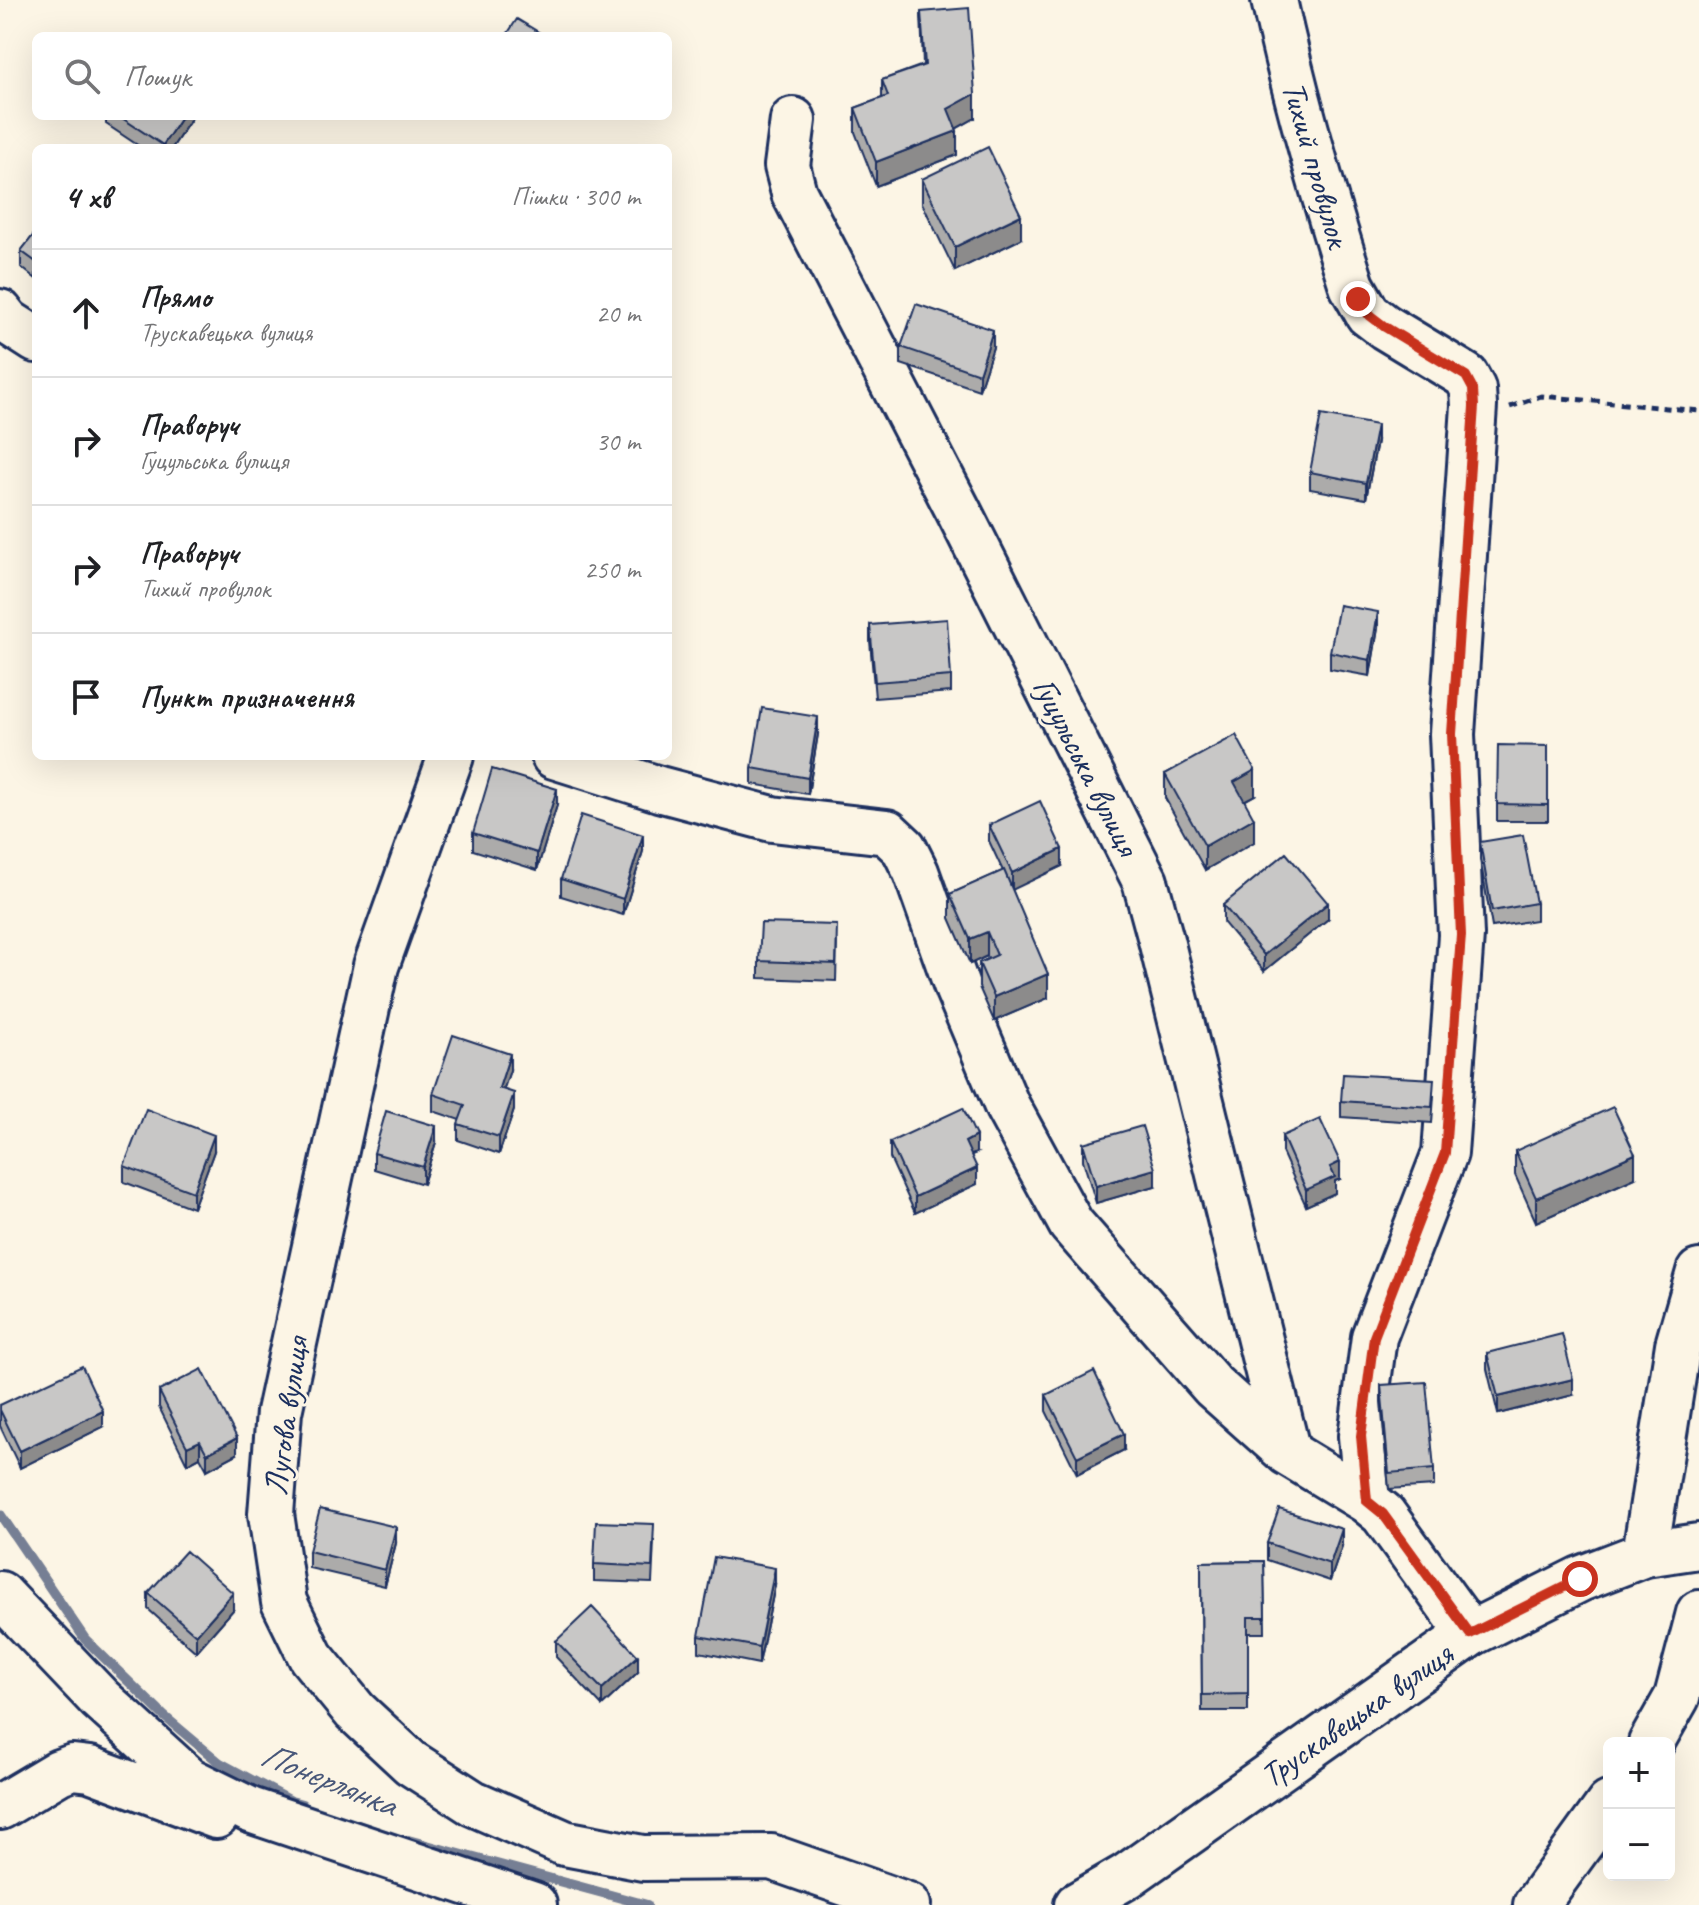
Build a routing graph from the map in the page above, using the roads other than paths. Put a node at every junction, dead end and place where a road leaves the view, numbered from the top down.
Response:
1 (1274, 0) edge
2 (793, 120) dead end
3 (0, 312) edge
4 (32, 337) edge
5 (450, 760) edge
6 (567, 760) edge
7 (1699, 1272) edge
8 (1288, 1453) junction
9 (1367, 1501) junction
10 (1699, 1546) edge
11 (1645, 1554) junction
12 (0, 1594) edge
13 (1699, 1613) edge
14 (1470, 1634) junction
15 (1654, 1737) edge
16 (0, 1807) edge
17 (1605, 1809) edge
18 (250, 1810) junction
19 (534, 1905) edge
20 (908, 1905) edge
21 (1077, 1905) edge
22 (1536, 1905) edge

1 - 9 street, Тихий провулок
2 - 8 street, Гуцульська вулиця
3 - 4 street
5 - 20 street, Лугова вулиця
6 - 8 street
7 - 11 street
8 - 9 street
9 - 14 street
10 - 11 street, Трускавецька вулиця
11 - 14 street, Трускавецька вулиця
12 - 18 street
13 - 15 street
14 - 21 street, Трускавецька вулиця
16 - 18 street
17 - 22 street
18 - 19 street

